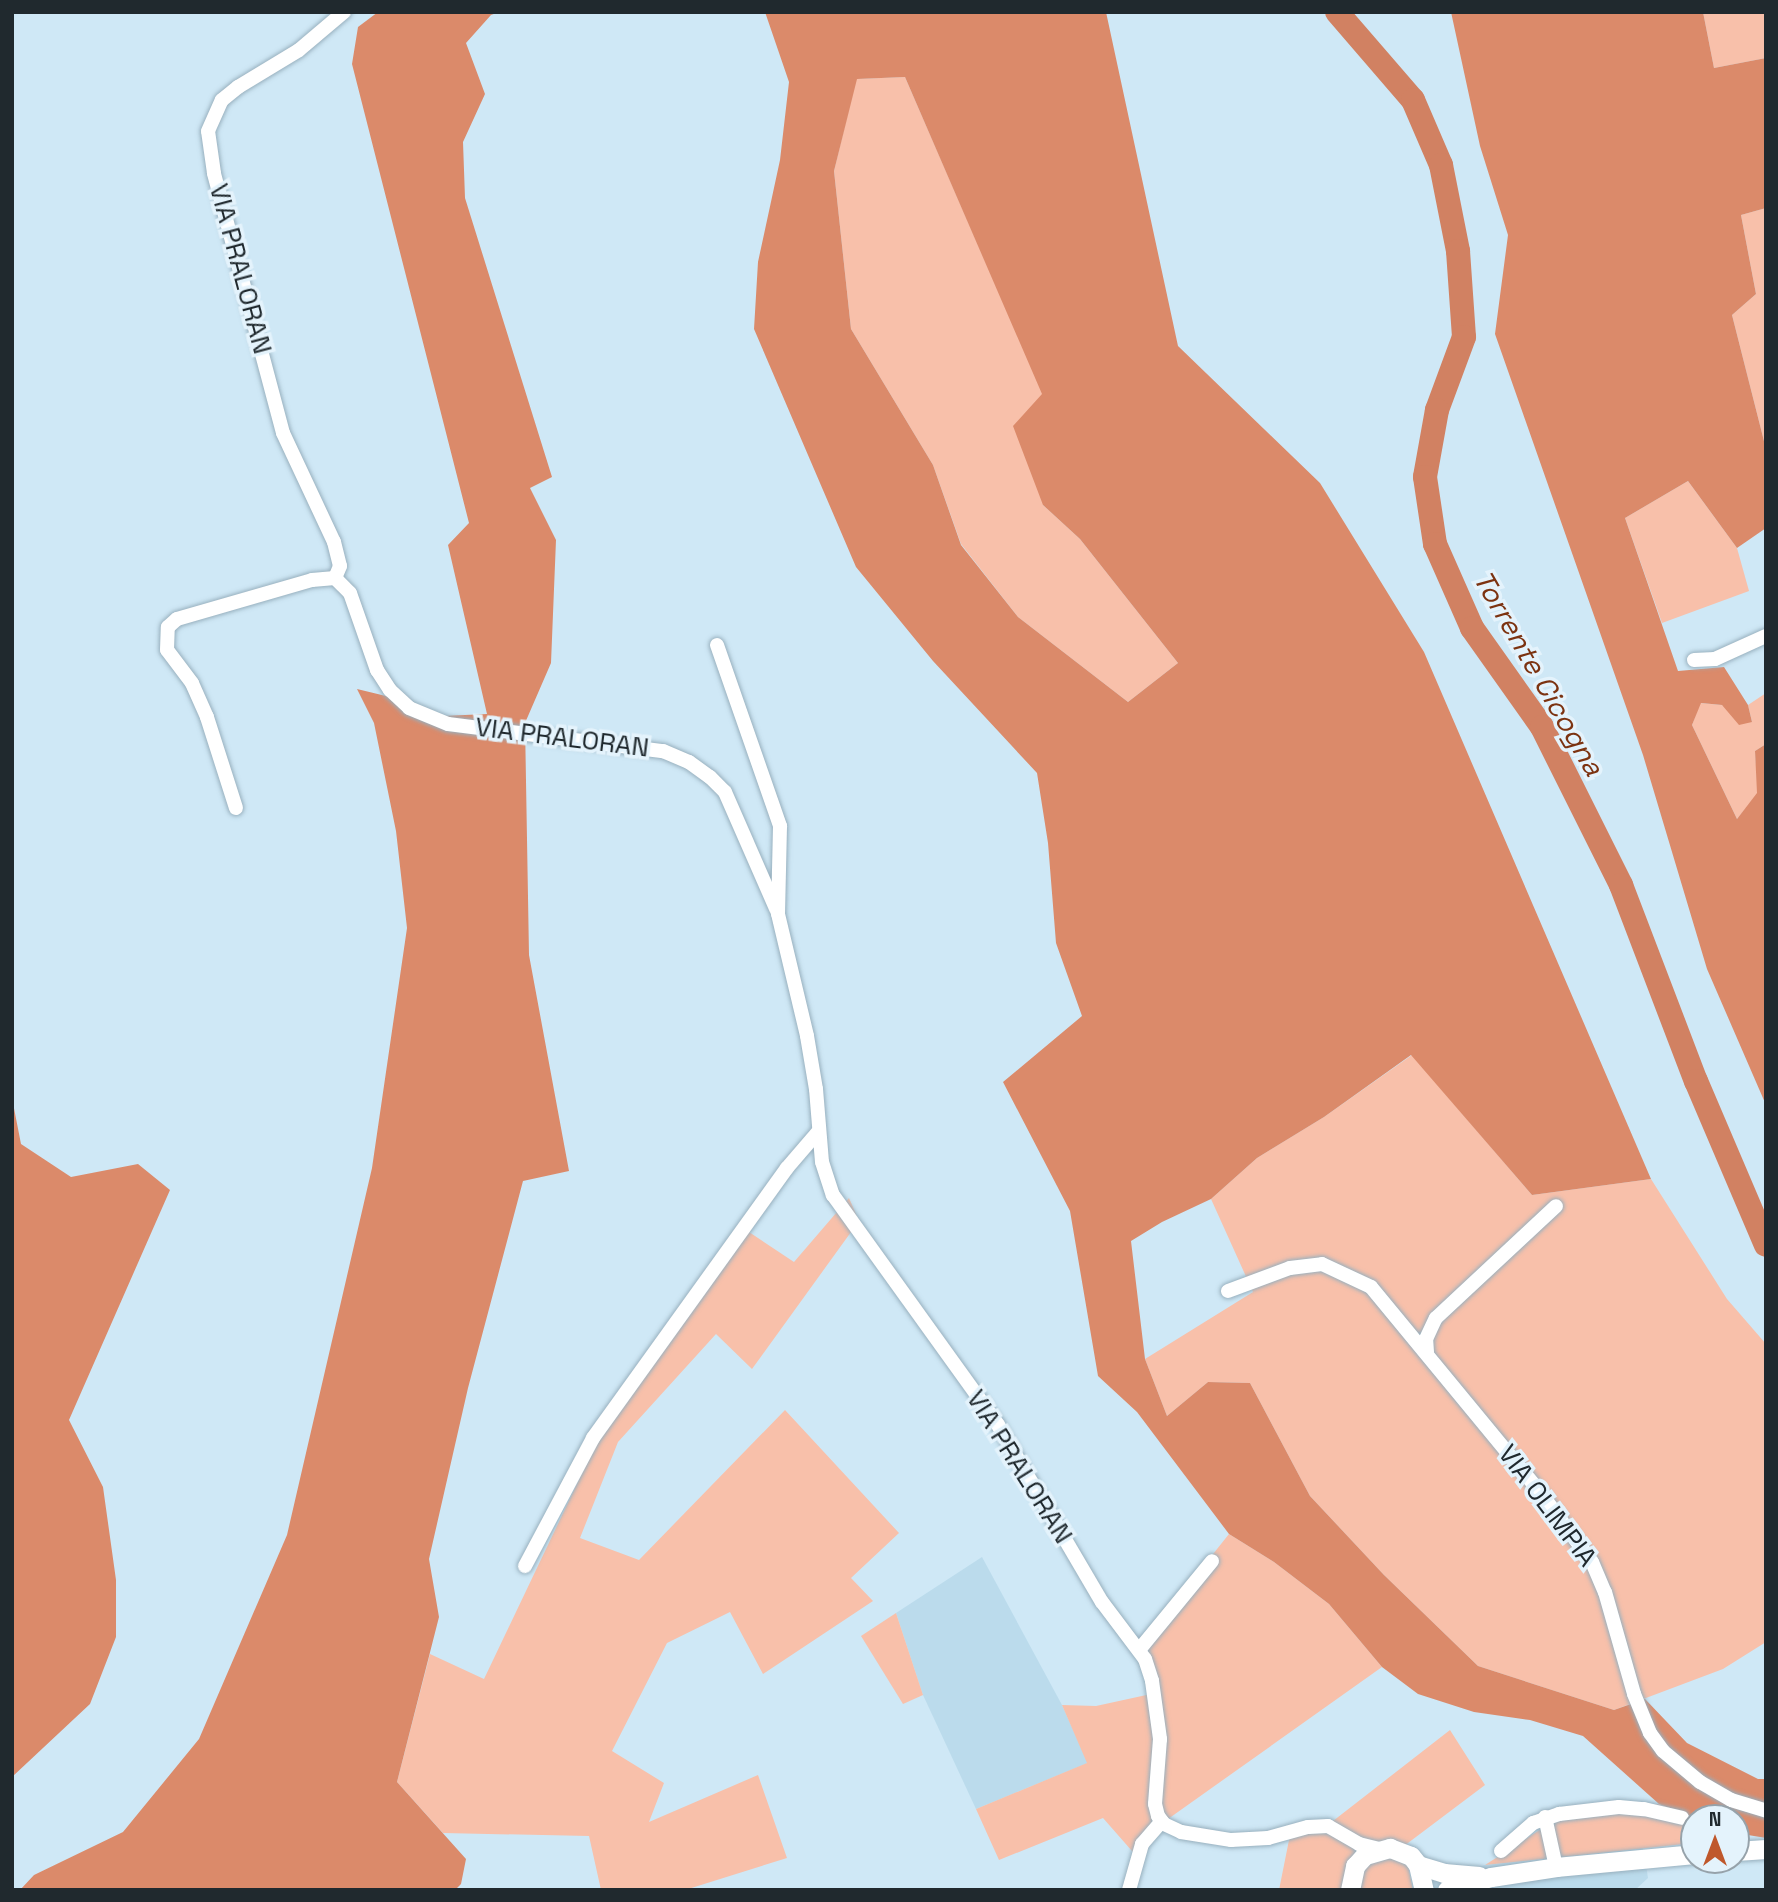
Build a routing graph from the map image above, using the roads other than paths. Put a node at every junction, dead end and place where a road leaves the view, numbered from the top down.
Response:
1 (344, 12) edge
2 (335, 578) junction
3 (1766, 636) edge
4 (717, 645) dead end
5 (1694, 660) dead end
6 (236, 808) dead end
7 (778, 914) junction
8 (818, 1132) junction
9 (1556, 1206) dead end
10 (1228, 1291) dead end
11 (1427, 1353) junction
12 (1212, 1561) dead end
13 (525, 1566) dead end
14 (1139, 1650) junction
15 (1766, 1811) edge
16 (1545, 1817) junction
17 (1680, 1818) edge
18 (1161, 1821) junction
19 (1341, 1831) junction
20 (1379, 1849) junction
21 (1502, 1851) dead end
22 (1680, 1855) edge
23 (1418, 1865) junction
24 (1355, 1866) junction
25 (1556, 1867) junction
26 (1491, 1877) junction
27 (1348, 1889) edge
28 (1129, 1890) edge
29 (1424, 1890) edge
30 (1447, 1890) edge

1 - 2 street, VIA PRALORAN
2 - 6 street
2 - 7 street, VIA PRALORAN
3 - 5 street
4 - 7 street, VIA PRALORAN
7 - 8 street, VIA PRALORAN
8 - 13 street
8 - 14 street, VIA PRALORAN
9 - 11 street
10 - 11 street, VIA OLIMPIA
11 - 15 street, VIA OLIMPIA
12 - 14 street
14 - 18 street, VIA PRALORAN
16 - 17 street
16 - 21 street
16 - 25 street
18 - 19 street
18 - 28 street
19 - 20 street
19 - 24 street
20 - 23 main road
20 - 24 main road
22 - 25 main road
23 - 26 main road
23 - 29 main road
24 - 27 main road
25 - 26 main road
26 - 30 main road

